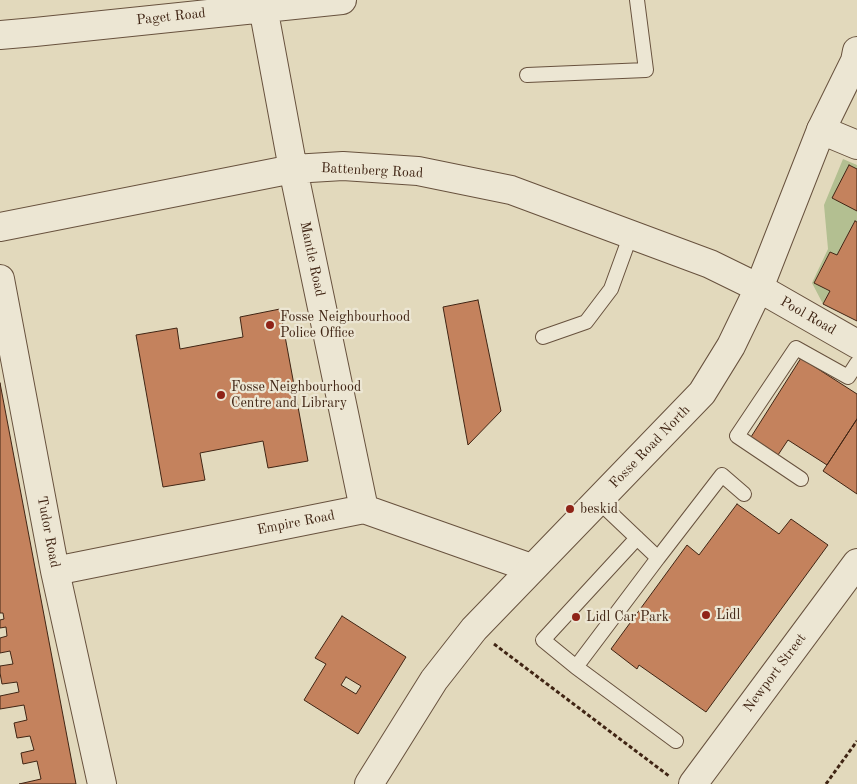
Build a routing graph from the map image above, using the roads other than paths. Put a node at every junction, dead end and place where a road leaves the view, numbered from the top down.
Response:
1 (342, 0) edge
2 (638, 0) edge
3 (262, 7) junction
4 (0, 34) edge
5 (856, 58) edge
6 (527, 75) dead end
7 (822, 130) junction
8 (857, 146) edge
9 (293, 169) junction
10 (0, 227) edge
11 (631, 234) junction
12 (0, 279) edge
13 (759, 288) junction
14 (543, 337) dead end
15 (857, 344) edge
16 (857, 363) edge
17 (801, 479) dead end
18 (744, 494) dead end
19 (598, 501) junction
20 (364, 509) junction
21 (637, 538) junction
22 (658, 558) junction
23 (857, 563) edge
24 (531, 568) junction
25 (55, 571) junction
26 (576, 667) junction
27 (676, 741) dead end
28 (683, 781) edge
29 (102, 784) edge
30 (369, 784) edge

1 - 3 street, Paget Road
2 - 6 lane
3 - 4 street, Paget Road
3 - 9 street, Mantle Road
5 - 7 street, Fosse Road North
7 - 8 street
7 - 13 street, Fosse Road North
9 - 10 street, Battenberg Road
9 - 11 street, Battenberg Road
9 - 20 street, Mantle Road
11 - 13 street, Battenberg Road
11 - 14 lane
12 - 25 street, Tudor Road
13 - 15 street, Pool Road
13 - 19 street, Fosse Road North
16 - 17 lane
18 - 22 lane
19 - 21 lane
19 - 24 street, Fosse Road North
20 - 24 street
20 - 25 street, Empire Road
21 - 22 lane
21 - 26 lane
22 - 26 lane
23 - 28 street, Newport Street
24 - 30 street, Fosse Road North
25 - 29 street, Tudor Road
26 - 27 lane

